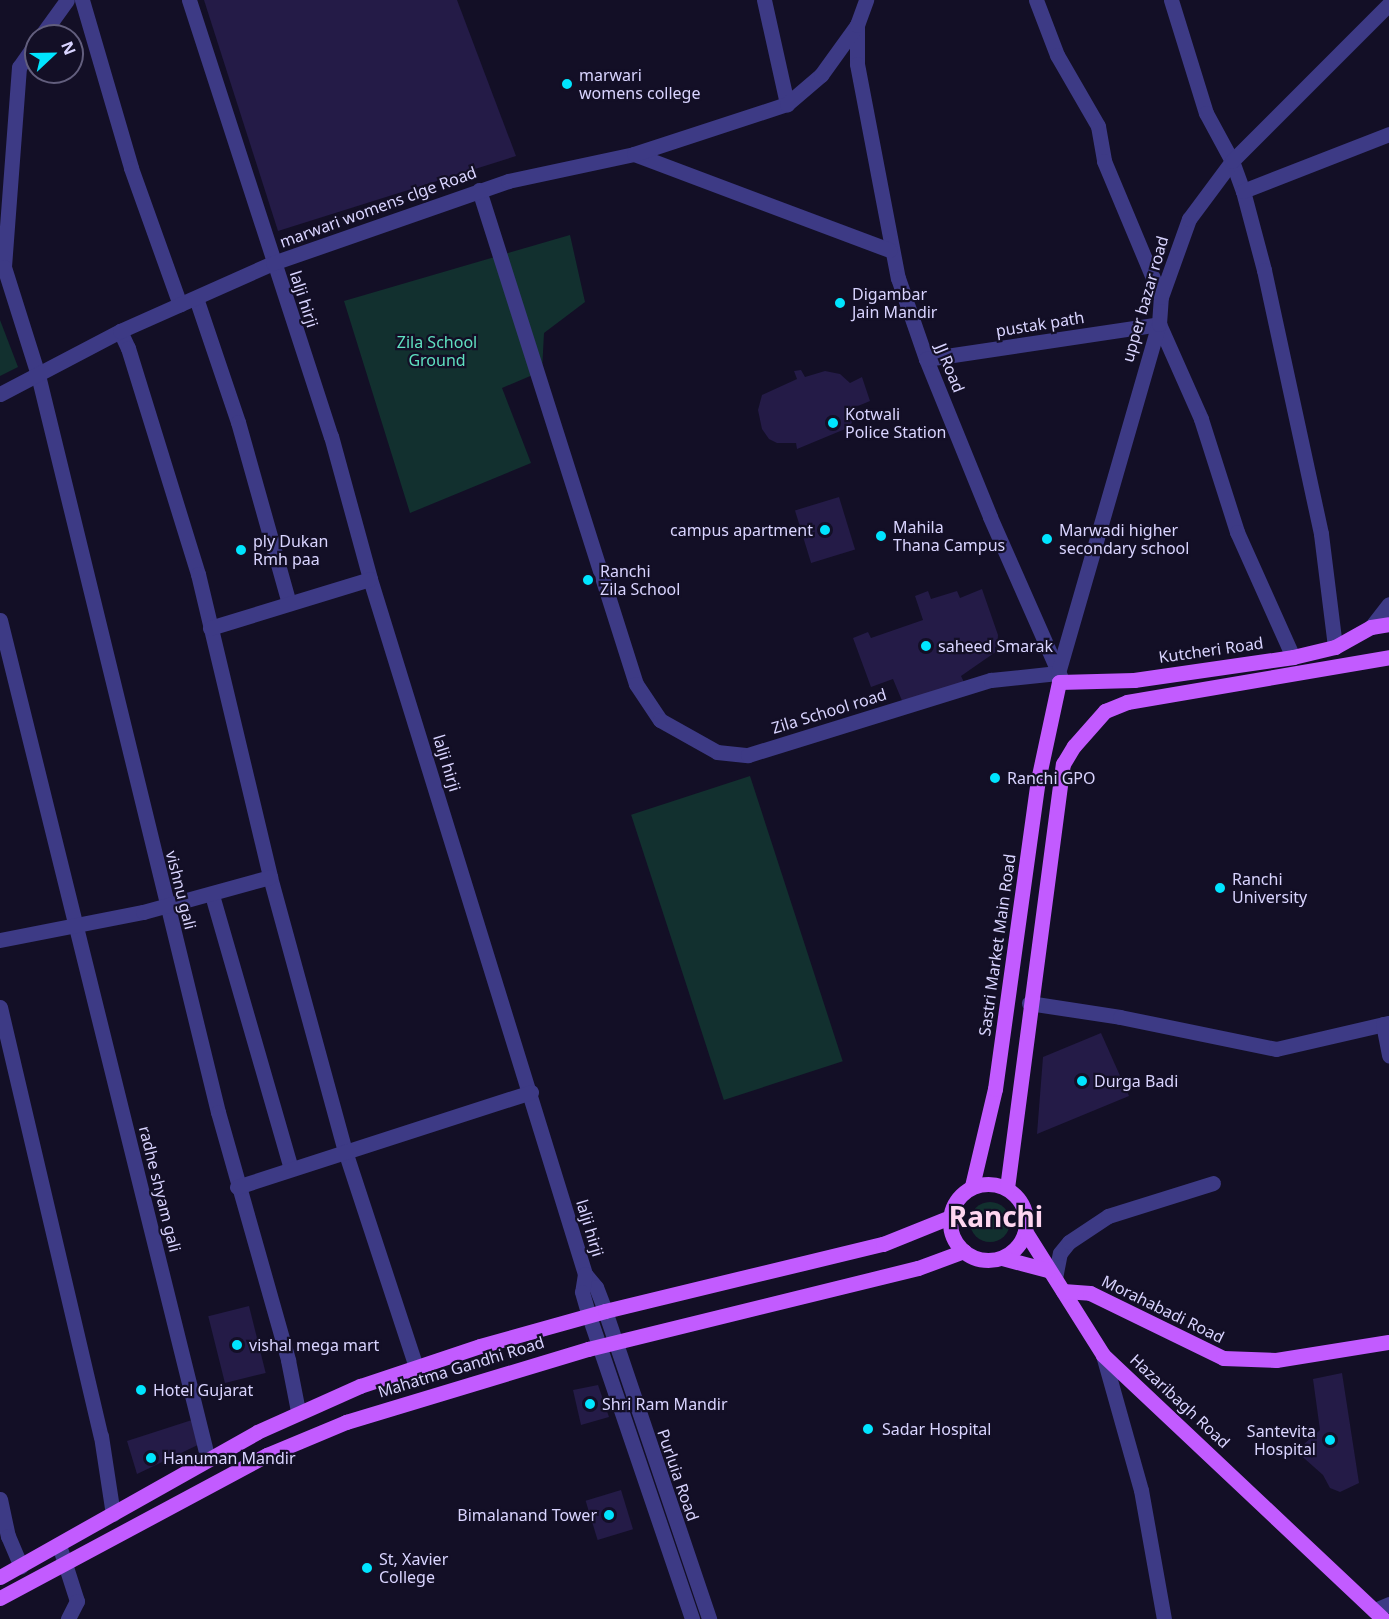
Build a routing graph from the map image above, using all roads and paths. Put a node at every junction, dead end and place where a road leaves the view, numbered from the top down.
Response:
1 (67, 0) edge
2 (82, 0) edge
3 (189, 0) edge
4 (764, 0) edge
5 (866, 0) edge
6 (1036, 0) edge
7 (1171, 0) edge
8 (1389, 4) edge
9 (50, 24) edge
10 (857, 25) junction
11 (24, 60) edge
12 (787, 104) junction
13 (1389, 134) edge
14 (634, 154) junction
15 (1232, 161) junction
16 (479, 190) junction
17 (1243, 191) junction
18 (890, 250) junction
19 (273, 263) junction
20 (1161, 297) junction
21 (196, 298) junction
22 (180, 305) junction
23 (1159, 324) junction
24 (120, 331) junction
25 (926, 359) junction
26 (38, 375) junction
27 (0, 394) edge
28 (370, 579) junction
29 (289, 603) junction
30 (1389, 604) edge
31 (0, 620) edge
32 (1389, 624) edge
33 (1371, 627) junction
34 (210, 628) junction
35 (1335, 647) junction
36 (1293, 657) junction
37 (1389, 657) edge
38 (1060, 677) junction
39 (270, 877) junction
40 (212, 895) junction
41 (166, 906) junction
42 (76, 927) junction
43 (0, 940) edge
44 (1029, 1003) junction
45 (0, 1007) edge
46 (1386, 1023) edge
47 (1389, 1055) edge
48 (531, 1092) junction
49 (345, 1151) junction
50 (291, 1169) junction
51 (1213, 1183) dead end
52 (972, 1186) junction
53 (237, 1188) junction
54 (1007, 1188) junction
55 (950, 1217) junction
56 (1025, 1231) junction
57 (964, 1251) junction
58 (1002, 1258) junction
59 (585, 1274) junction
60 (1051, 1274) junction
61 (1063, 1291) junction
62 (605, 1311) junction
63 (589, 1316) junction
64 (614, 1342) junction
65 (1389, 1342) edge
66 (598, 1346) junction
67 (1103, 1355) junction
68 (416, 1367) junction
69 (298, 1411) junction
70 (208, 1460) junction
71 (0, 1499) edge
72 (113, 1514) junction
73 (59, 1545) junction
74 (67, 1564) junction
75 (21, 1566) junction
76 (0, 1577) edge
77 (0, 1598) edge
78 (77, 1601) junction
79 (1382, 1611) edge
80 (68, 1619) edge
81 (81, 1619) edge
82 (692, 1619) edge
83 (709, 1619) edge
84 (1164, 1619) edge

1 - 9 street
2 - 22 street
3 - 19 street, lalji hirji
4 - 12 street
5 - 10 street
6 - 20 street
7 - 15 street
8 - 15 street, upper bazar road
10 - 12 street
10 - 18 street, JJ Road
11 - 26 street, vishnu gali
12 - 14 street, marwari womens clge Road
13 - 17 street
14 - 16 street, marwari womens clge Road
14 - 18 street
15 - 17 street
15 - 20 street, upper bazar road
16 - 19 street, marwari womens clge Road
16 - 38 street, Zila School road
17 - 35 street
18 - 25 street, JJ Road
19 - 21 street, marwari womens clge Road
19 - 28 street, lalji hirji
20 - 23 street, upper bazar road
21 - 22 street, marwari womens clge Road
21 - 29 street
22 - 24 street, marwari womens clge Road
23 - 25 street, pustak path
23 - 36 street
23 - 38 street, upper bazar road
24 - 26 street, marwari womens clge Road
24 - 34 street
25 - 38 street, JJ Road
26 - 27 street, marwari womens clge Road
26 - 41 street, vishnu gali
28 - 29 street
28 - 48 street, lalji hirji
29 - 34 street
30 - 33 street
31 - 42 street, radhe shyam gali
32 - 33 main road, Kutcheri Road
33 - 35 main road, Kutcheri Road
34 - 39 street
35 - 36 main road, Kutcheri Road
36 - 38 main road, Kutcheri Road
37 - 44 main road
38 - 52 main road, Sastri Market Main Road
39 - 40 street
39 - 49 street
40 - 41 street
40 - 50 street
41 - 42 street
41 - 53 street, vishnu gali
42 - 43 street
42 - 70 street, radhe shyam gali
44 - 46 street
44 - 54 main road
45 - 72 street
46 - 47 street
48 - 49 street
48 - 59 street, lalji hirji
49 - 50 street
49 - 68 street
50 - 53 street
51 - 60 street
52 - 54 main road
52 - 55 main road
53 - 69 street, vishnu gali
54 - 56 main road
55 - 57 main road
55 - 62 main road, Mahatma Gandhi Road
56 - 58 main road
56 - 60 main road, Hazaribagh Road
57 - 58 main road
57 - 64 main road, Mahatma Gandhi Road
58 - 60 main road
59 - 62 street, lalji hirji
59 - 63 street, lalji hirji
60 - 61 main road, Hazaribagh Road
61 - 65 main road, Morahabadi Road
61 - 67 main road, Hazaribagh Road
62 - 63 main road, Mahatma Gandhi Road
62 - 64 street, lalji hirji
63 - 66 street, lalji hirji
63 - 68 main road, Mahatma Gandhi Road
64 - 66 main road, Mahatma Gandhi Road
64 - 83 street, Purluia Road
66 - 74 main road, Mahatma Gandhi Road
66 - 82 street, Purluia Road
67 - 79 main road, Hazaribagh Road
67 - 84 street
68 - 69 main road, Mahatma Gandhi Road
69 - 70 main road, Mahatma Gandhi Road
70 - 72 main road, Mahatma Gandhi Road
71 - 75 street
72 - 73 main road, Mahatma Gandhi Road
73 - 74 street
73 - 75 main road, Mahatma Gandhi Road
74 - 77 main road, Mahatma Gandhi Road
74 - 78 street
75 - 76 main road, Mahatma Gandhi Road
78 - 80 street
78 - 81 street

